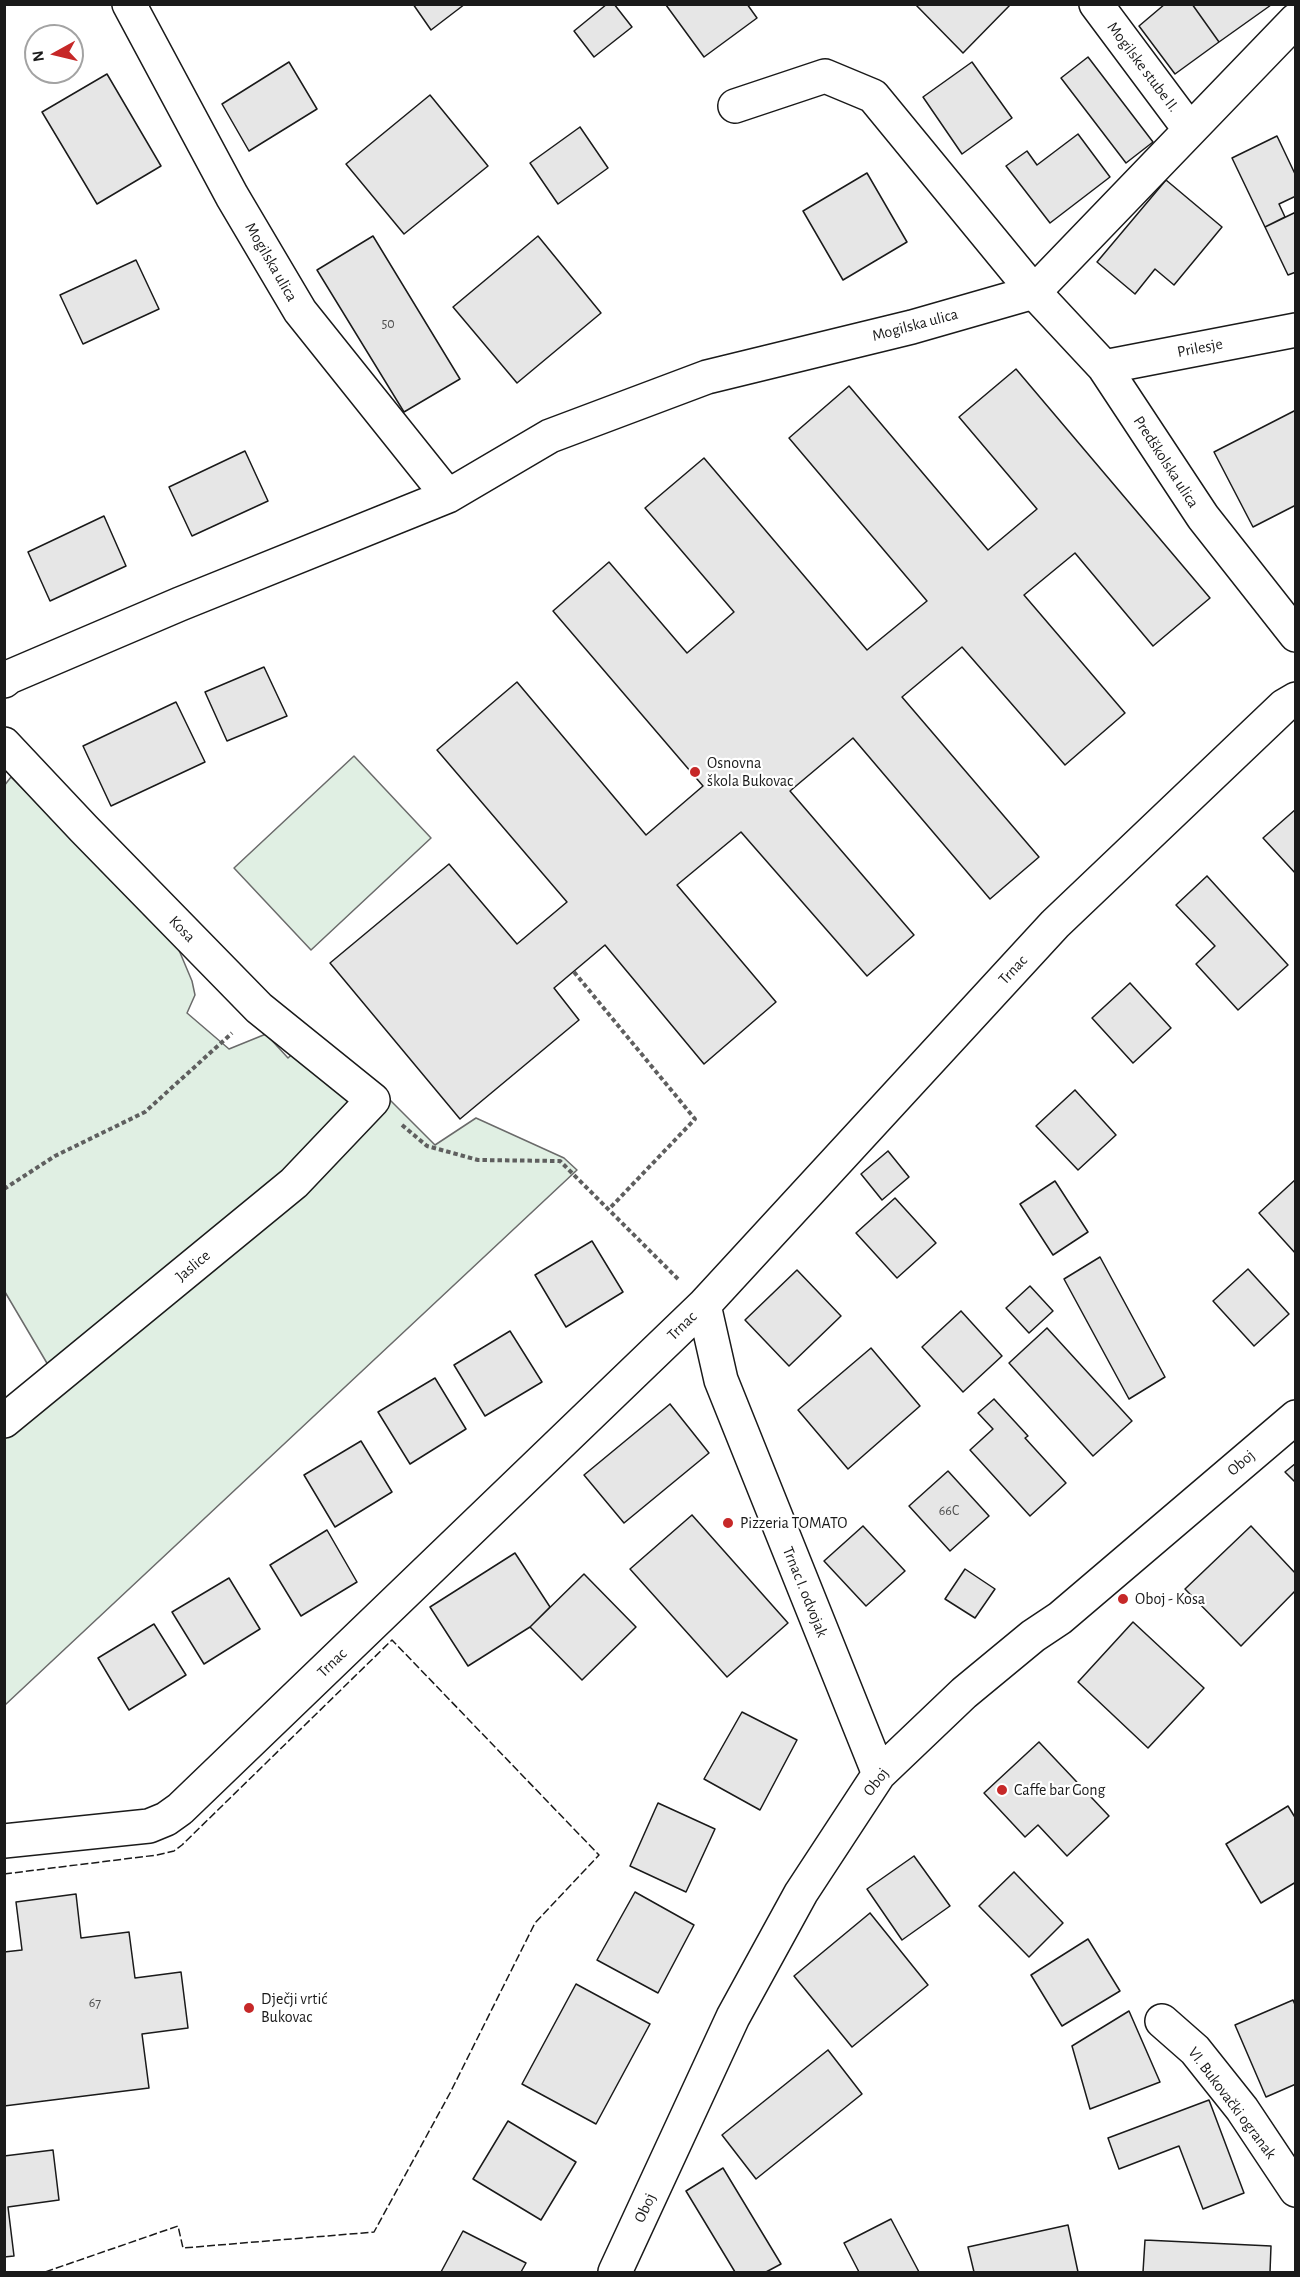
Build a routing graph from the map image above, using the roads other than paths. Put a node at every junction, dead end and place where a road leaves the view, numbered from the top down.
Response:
1 (129, 4) edge
2 (1096, 4) edge
3 (1296, 20) edge
4 (735, 106) dead end
5 (1190, 130) junction
6 (1034, 292) junction
7 (1296, 330) edge
8 (1104, 367) junction
9 (447, 496) junction
10 (1296, 635) edge
11 (4, 681) edge
12 (1296, 699) edge
13 (4, 744) edge
14 (373, 1100) joint
15 (704, 1305) junction
16 (1296, 1417) edge
17 (4, 1421) edge
18 (879, 1774) junction
19 (4, 1841) edge
20 (1162, 2021) dead end
21 (1296, 2190) edge
22 (615, 2272) edge

1 - 9 street, Mogilska ulica
2 - 5 street, Mogilske stube II.
3 - 5 street
4 - 6 street, Predškolska ulica
5 - 6 street
6 - 8 street, Predškolska ulica
6 - 9 street, Mogilska ulica
7 - 8 street, Prilesje
8 - 10 street, Predškolska ulica
9 - 11 street, Mogilska ulica
12 - 15 street, Trnac
13 - 14 street, Kosa
14 - 17 street, Jaslice
15 - 18 street, Trnac I. odvojak
15 - 19 street, Trnac
16 - 18 street, Oboj
18 - 22 street, Oboj
20 - 21 street, VI. Bukovački ogranak

